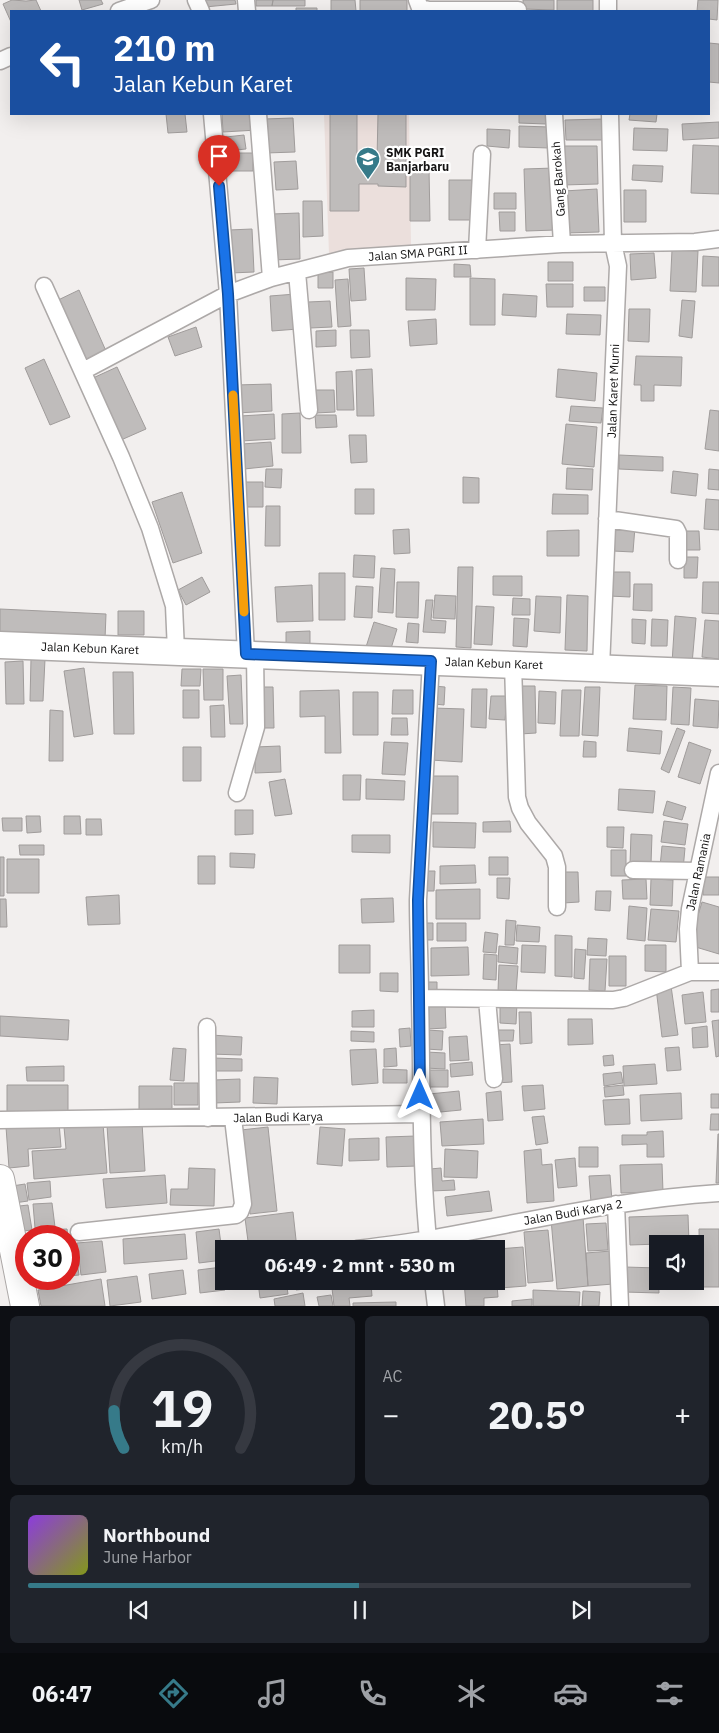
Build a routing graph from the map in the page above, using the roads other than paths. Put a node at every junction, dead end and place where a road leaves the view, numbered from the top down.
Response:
1 (151, 0) edge
2 (417, 0) edge
3 (518, 7) edge
4 (122, 10) edge
5 (212, 115) edge
6 (258, 115) edge
7 (554, 115) edge
8 (610, 115) edge
9 (482, 154) dead end
10 (719, 239) edge
11 (612, 243) junction
12 (562, 244) junction
13 (478, 250) junction
14 (297, 272) junction
15 (271, 278) junction
16 (44, 286) dead end
17 (228, 294) junction
18 (83, 371) junction
19 (309, 410) dead end
20 (607, 519) junction
21 (678, 560) dead end
22 (0, 645) edge
23 (176, 651) junction
24 (250, 654) junction
25 (431, 661) junction
26 (513, 664) junction
27 (601, 668) junction
28 (719, 673) edge
29 (719, 773) edge
30 (237, 793) dead end
31 (717, 796) edge
32 (633, 870) dead end
33 (698, 871) junction
34 (557, 908) dead end
35 (690, 972) junction
36 (719, 972) edge
37 (420, 998) junction
38 (487, 999) junction
39 (207, 1027) dead end
40 (494, 1079) dead end
41 (421, 1114) junction
42 (208, 1118) junction
43 (234, 1118) junction
44 (0, 1120) edge
45 (0, 1179) edge
46 (719, 1193) edge
47 (616, 1204) junction
48 (80, 1232) dead end
49 (429, 1240) edge
50 (448, 1240) edge
51 (0, 1246) edge
52 (434, 1290) edge
53 (12, 1306) edge
54 (25, 1306) edge
55 (436, 1306) edge
56 (620, 1306) edge

1 - 4 street
2 - 3 street
5 - 17 street
6 - 15 street
7 - 12 street, Gang Barokah
8 - 11 street, Jalan Karet Murni
9 - 13 street
10 - 11 street, Jalan SMA PGRI II
11 - 12 street, Jalan SMA PGRI II
11 - 20 street, Jalan Karet Murni
12 - 13 street, Jalan SMA PGRI II
13 - 14 street, Jalan SMA PGRI II
14 - 15 street, Jalan SMA PGRI II
14 - 19 street
15 - 17 street, Jalan SMA PGRI II
16 - 18 street
17 - 18 street, Jalan SMA PGRI II
17 - 24 street
18 - 23 street
20 - 21 street
20 - 27 street, Jalan Karet Murni
22 - 23 main road, Jalan Kebun Karet
23 - 24 main road, Jalan Kebun Karet
24 - 25 main road, Jalan Kebun Karet
24 - 30 street
25 - 26 main road, Jalan Kebun Karet
25 - 37 street
26 - 27 main road, Jalan Kebun Karet
26 - 34 street
27 - 28 main road, Jalan Kebun Karet
29 - 31 street, Jalan Ramania
31 - 33 street, Jalan Ramania
32 - 33 street
33 - 35 street, Jalan Ramania
35 - 36 street
35 - 38 street
37 - 38 street
37 - 41 street
38 - 40 street
39 - 42 street
41 - 43 street, Jalan Budi Karya
41 - 49 street
42 - 43 street, Jalan Budi Karya
42 - 44 street, Jalan Budi Karya
43 - 48 street
45 - 54 highway
46 - 47 street, Jalan Budi Karya 2
47 - 50 street, Jalan Budi Karya 2
47 - 56 street
51 - 53 highway
52 - 55 street

